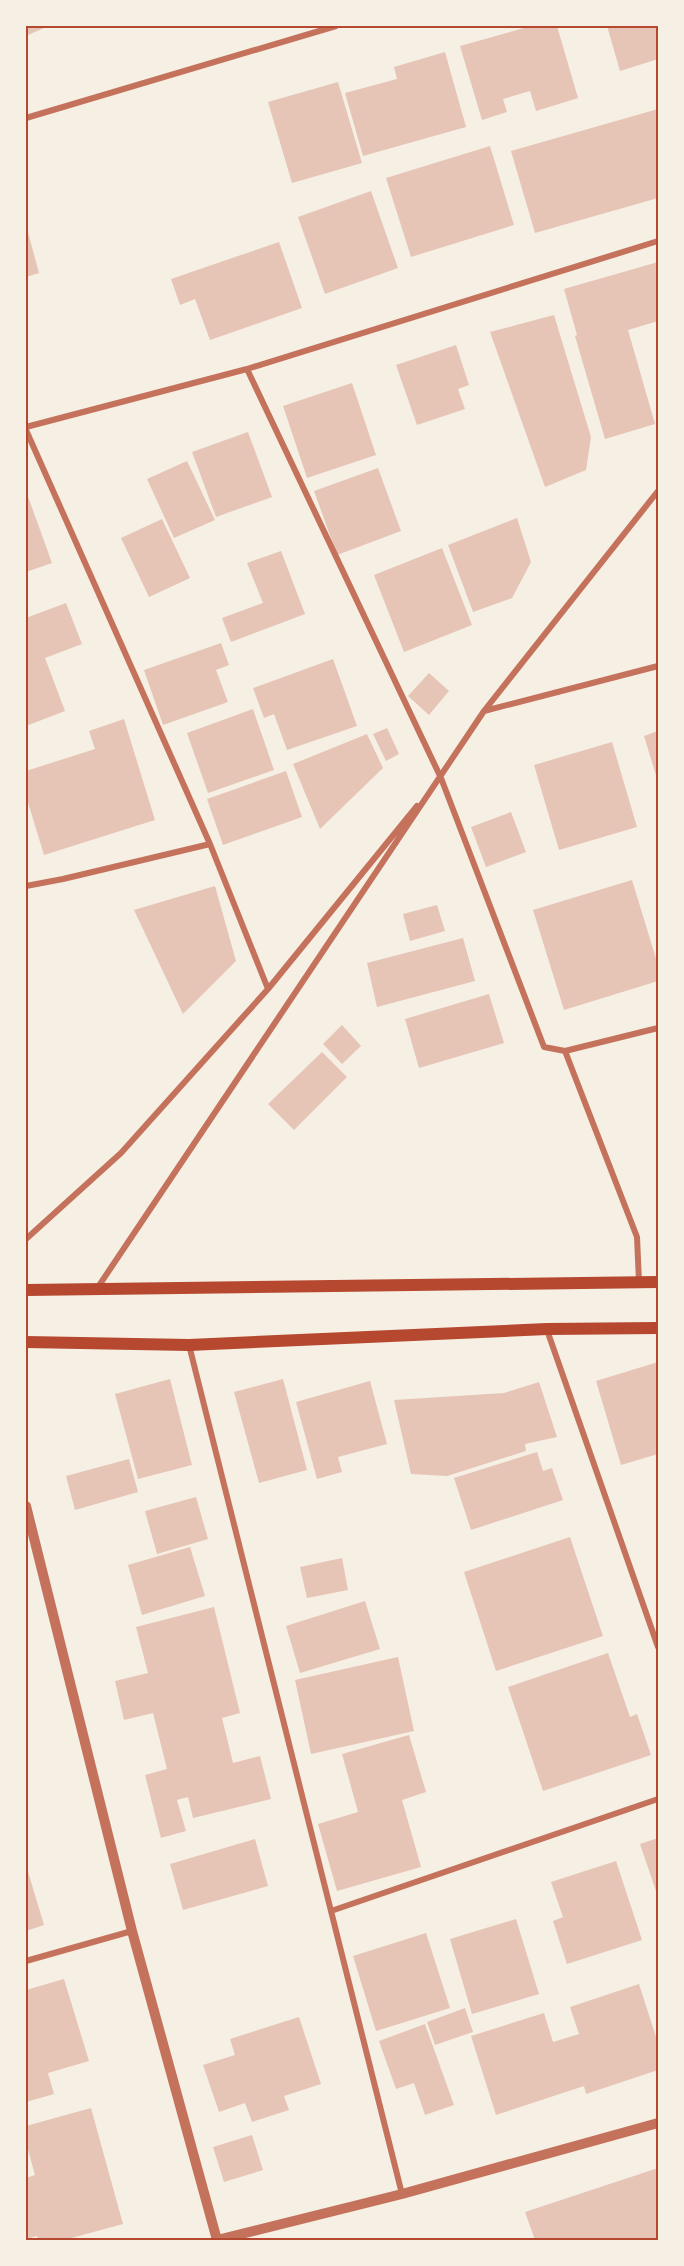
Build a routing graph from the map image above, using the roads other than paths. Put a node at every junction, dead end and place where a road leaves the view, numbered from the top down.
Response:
1 (336, 26) edge
2 (26, 118) edge
3 (658, 241) edge
4 (247, 369) junction
5 (26, 428) edge
6 (658, 491) edge
7 (658, 666) edge
8 (483, 711) junction
9 (441, 778) junction
10 (210, 844) junction
11 (26, 886) edge
12 (268, 989) junction
13 (658, 1028) edge
14 (565, 1051) junction
15 (26, 1235) edge
16 (639, 1282) junction
17 (658, 1282) edge
18 (26, 1290) edge
19 (96, 1290) junction
20 (658, 1328) edge
21 (547, 1329) junction
22 (26, 1342) edge
23 (189, 1345) junction
24 (26, 1506) edge
25 (658, 1647) edge
26 (658, 1799) edge
27 (331, 1911) junction
28 (132, 1931) junction
29 (26, 1961) edge
30 (658, 2123) edge
31 (402, 2194) junction
32 (217, 2241) edge

1 - 2 street
3 - 4 street
4 - 5 street
4 - 9 street
5 - 10 street
6 - 8 street
7 - 8 street
8 - 9 street
9 - 12 street
9 - 14 street
9 - 19 street
10 - 11 street
10 - 12 street
12 - 15 street
13 - 14 street
14 - 16 street
16 - 17 main road
16 - 19 main road
18 - 19 main road
20 - 21 main road
21 - 23 main road
21 - 25 street
22 - 23 main road
23 - 27 street
24 - 28 street
26 - 27 street
27 - 31 street
28 - 29 street
28 - 32 street
30 - 31 street
31 - 32 street

